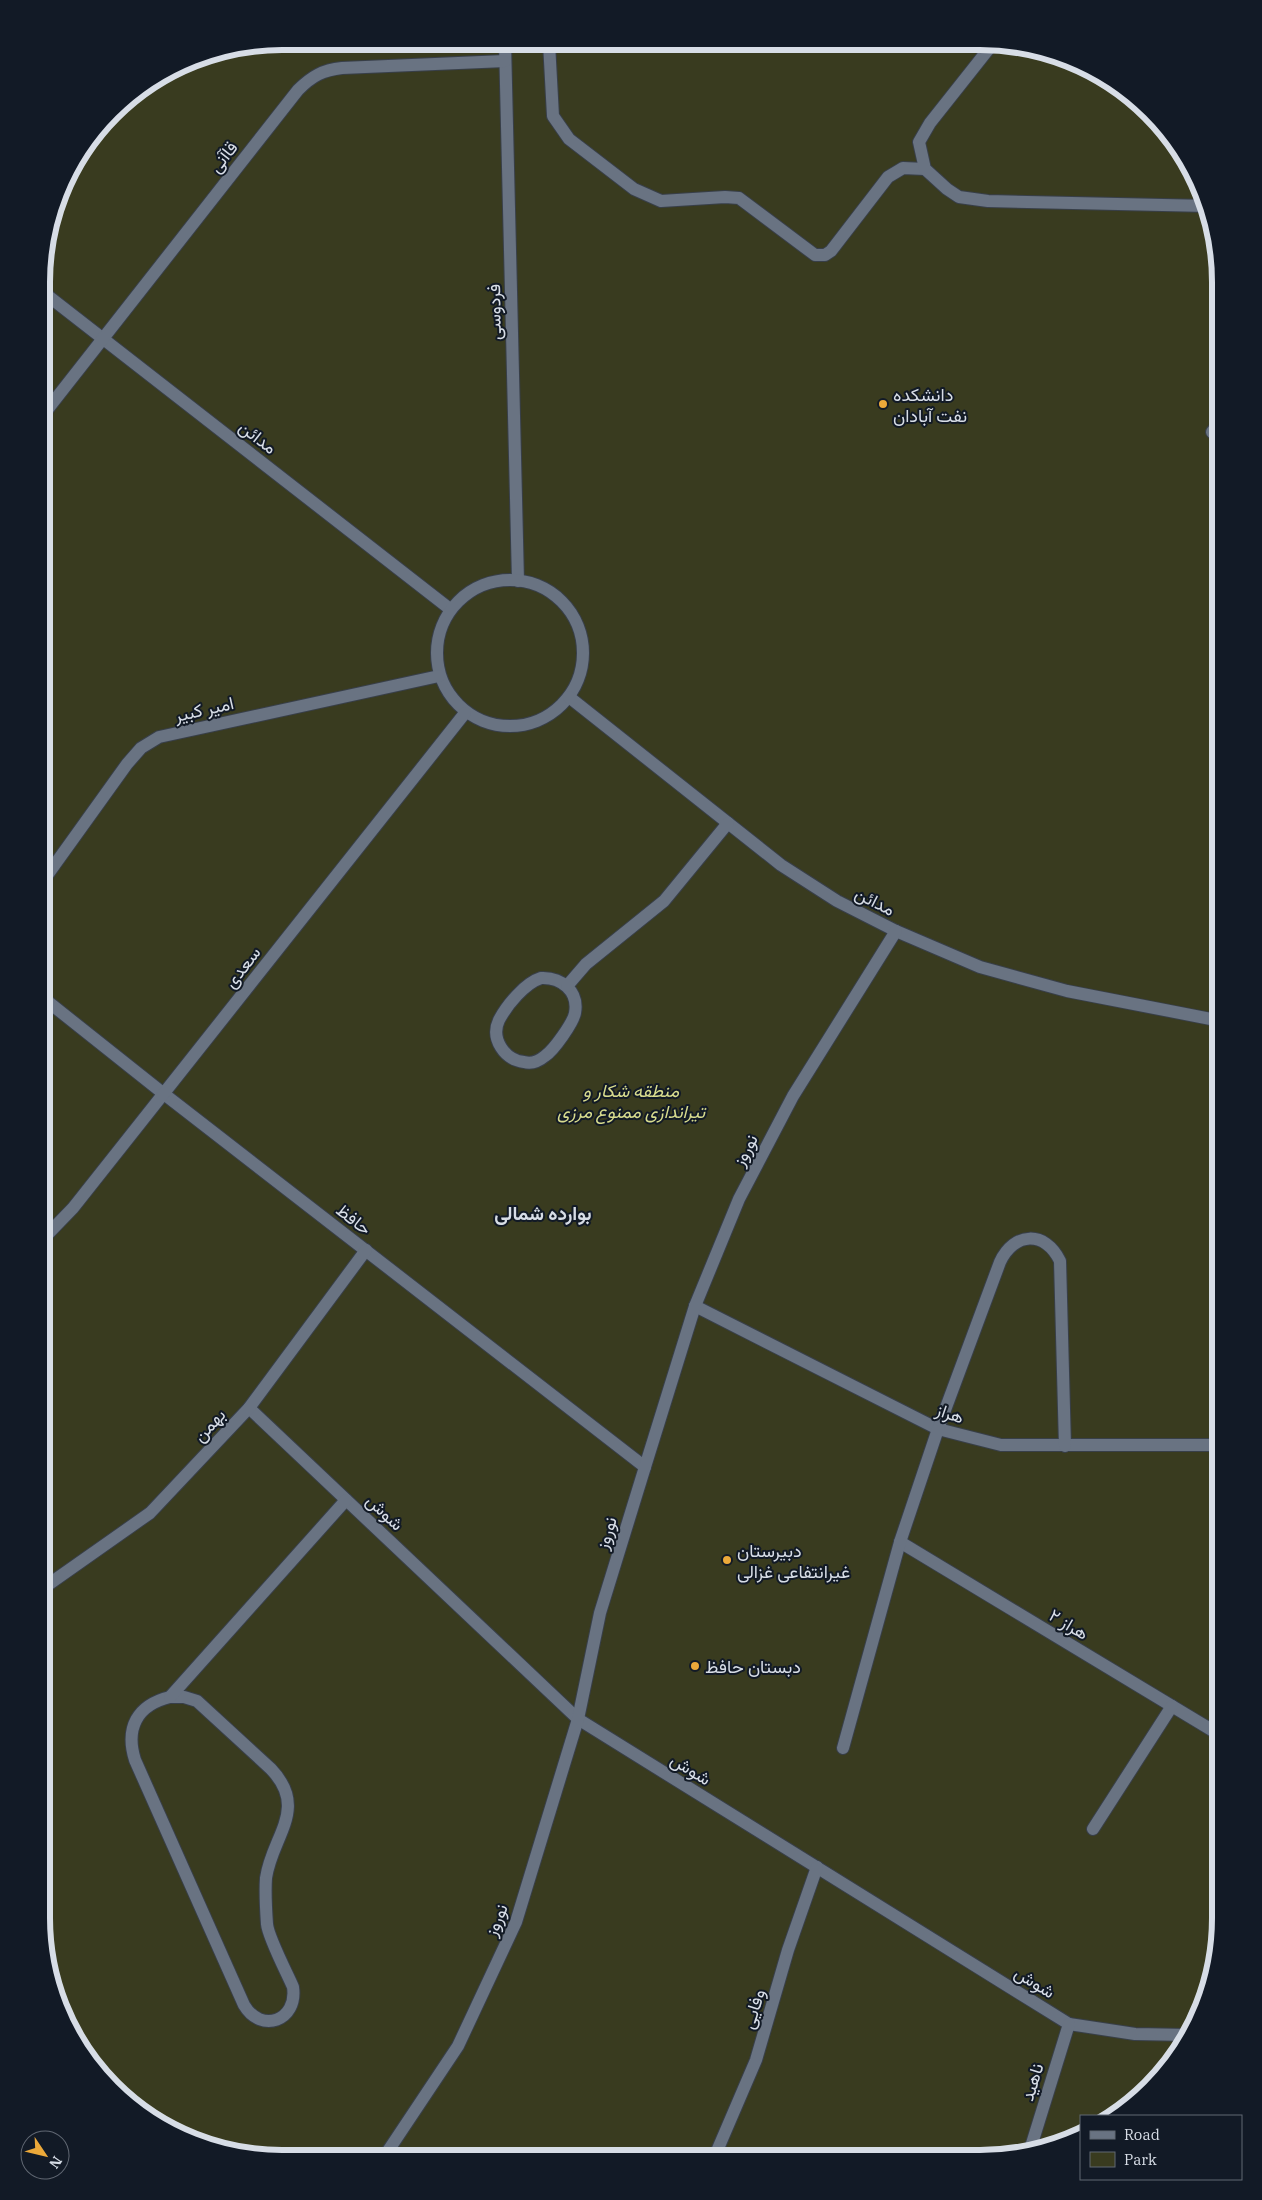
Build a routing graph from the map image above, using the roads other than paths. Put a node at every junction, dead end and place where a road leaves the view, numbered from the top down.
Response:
1 (505, 50) edge
2 (549, 50) edge
3 (987, 50) edge
4 (505, 61) junction
5 (925, 169) junction
6 (1199, 206) edge
7 (50, 297) edge
8 (102, 338) junction
9 (50, 406) edge
10 (518, 581) junction
11 (450, 609) junction
12 (439, 676) junction
13 (569, 697) junction
14 (465, 713) junction
15 (728, 823) junction
16 (50, 870) edge
17 (896, 932) junction
18 (567, 986) junction
19 (50, 1003) edge
20 (1212, 1019) edge
21 (164, 1094) junction
22 (50, 1232) edge
23 (366, 1250) junction
24 (695, 1306) junction
25 (249, 1408) junction
26 (938, 1430) junction
27 (1212, 1444) edge
28 (1066, 1446) junction
29 (645, 1468) junction
30 (346, 1500) junction
31 (900, 1542) junction
32 (50, 1583) edge
33 (170, 1696) junction
34 (1172, 1706) junction
35 (578, 1719) junction
36 (1212, 1730) edge
37 (843, 1748) dead end
38 (1093, 1829) dead end
39 (817, 1867) junction
40 (1068, 2024) junction
41 (1180, 2036) edge
42 (1032, 2144) edge
43 (389, 2150) edge
44 (717, 2150) edge

1 - 4 street, فردوسی
2 - 5 street
3 - 5 street
4 - 8 street, قاآنی
4 - 10 street, فردوسی
5 - 6 street
7 - 8 street, مدائن
8 - 9 street, قاآنی
8 - 11 street, مدائن
10 - 11 street
10 - 13 street
11 - 12 street
12 - 14 street
12 - 16 street, امیر کبیر
13 - 14 street
13 - 15 street, مدائن
14 - 21 street, سعدی
15 - 17 street, مدائن
15 - 18 street
17 - 20 street, مدائن
17 - 24 street, نوروز
18 - 18 street
19 - 21 street, حافظ
21 - 22 street, سعدی
21 - 23 street, حافظ
23 - 25 street, بهمن
23 - 29 street, حافظ
24 - 26 street, هراز
24 - 29 street, نوروز
25 - 30 street, شوش
25 - 32 street, بهمن
26 - 28 street, هراز
26 - 28 street
26 - 31 street
27 - 28 street, هراز
29 - 35 street, نوروز
30 - 33 street
30 - 35 street, شوش
31 - 34 street, هراز ۲
31 - 37 street
33 - 33 street
34 - 36 street, هراز ۲
34 - 38 street
35 - 39 street, شوش
35 - 43 street, نوروز
39 - 40 street, شوش
39 - 44 street, وفایی
40 - 41 street, شوش
40 - 42 street, ناهید

